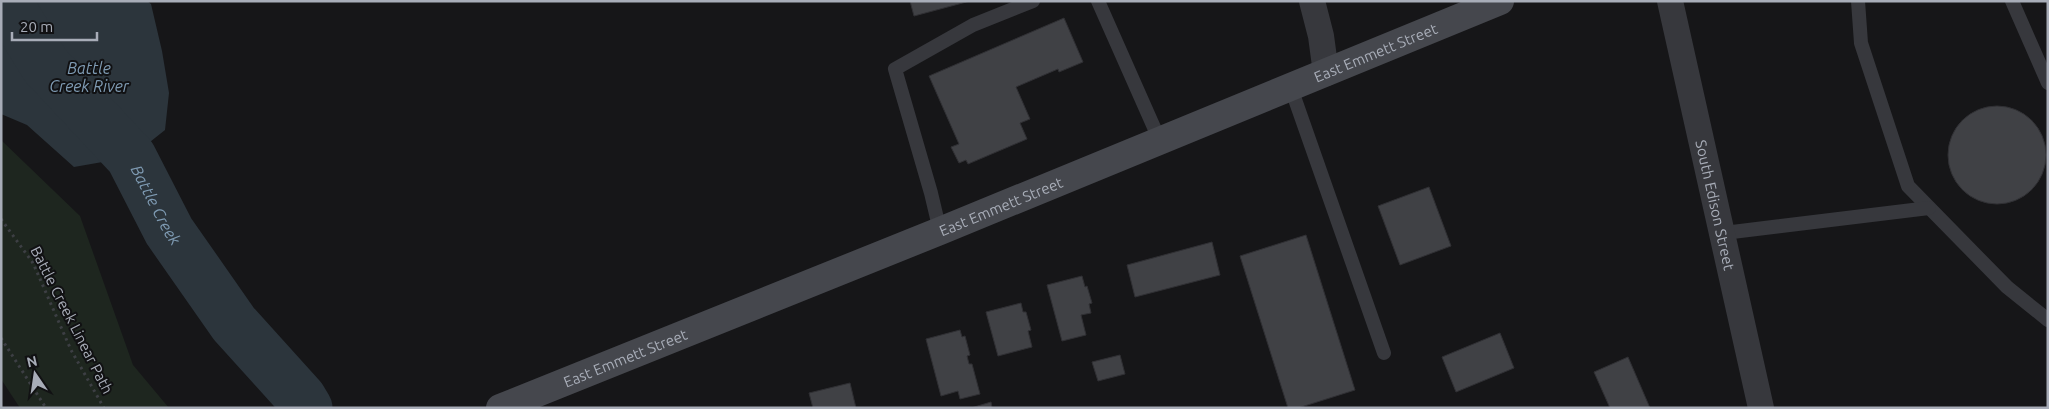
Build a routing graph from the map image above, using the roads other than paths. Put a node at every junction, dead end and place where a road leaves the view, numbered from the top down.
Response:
1 (1033, 1) edge
2 (1098, 1) edge
3 (1312, 1) edge
4 (1500, 1) edge
5 (1670, 1) edge
6 (1858, 1) edge
7 (2012, 1) edge
8 (1326, 73) junction
9 (2048, 83) edge
10 (1291, 88) junction
11 (1160, 141) junction
12 (1929, 208) junction
13 (940, 232) junction
14 (1724, 233) junction
15 (2048, 320) edge
16 (1384, 353) dead end
17 (500, 408) edge
18 (1761, 408) edge

1 - 13 lane
2 - 11 lane
3 - 8 street
4 - 8 street, East Emmett Street
5 - 14 street, South Edison Street
6 - 12 lane
7 - 9 lane
8 - 10 street, East Emmett Street
10 - 11 street, East Emmett Street
10 - 16 lane
11 - 13 street, East Emmett Street
12 - 14 lane
12 - 15 lane
13 - 17 street, East Emmett Street
14 - 18 street, South Edison Street

